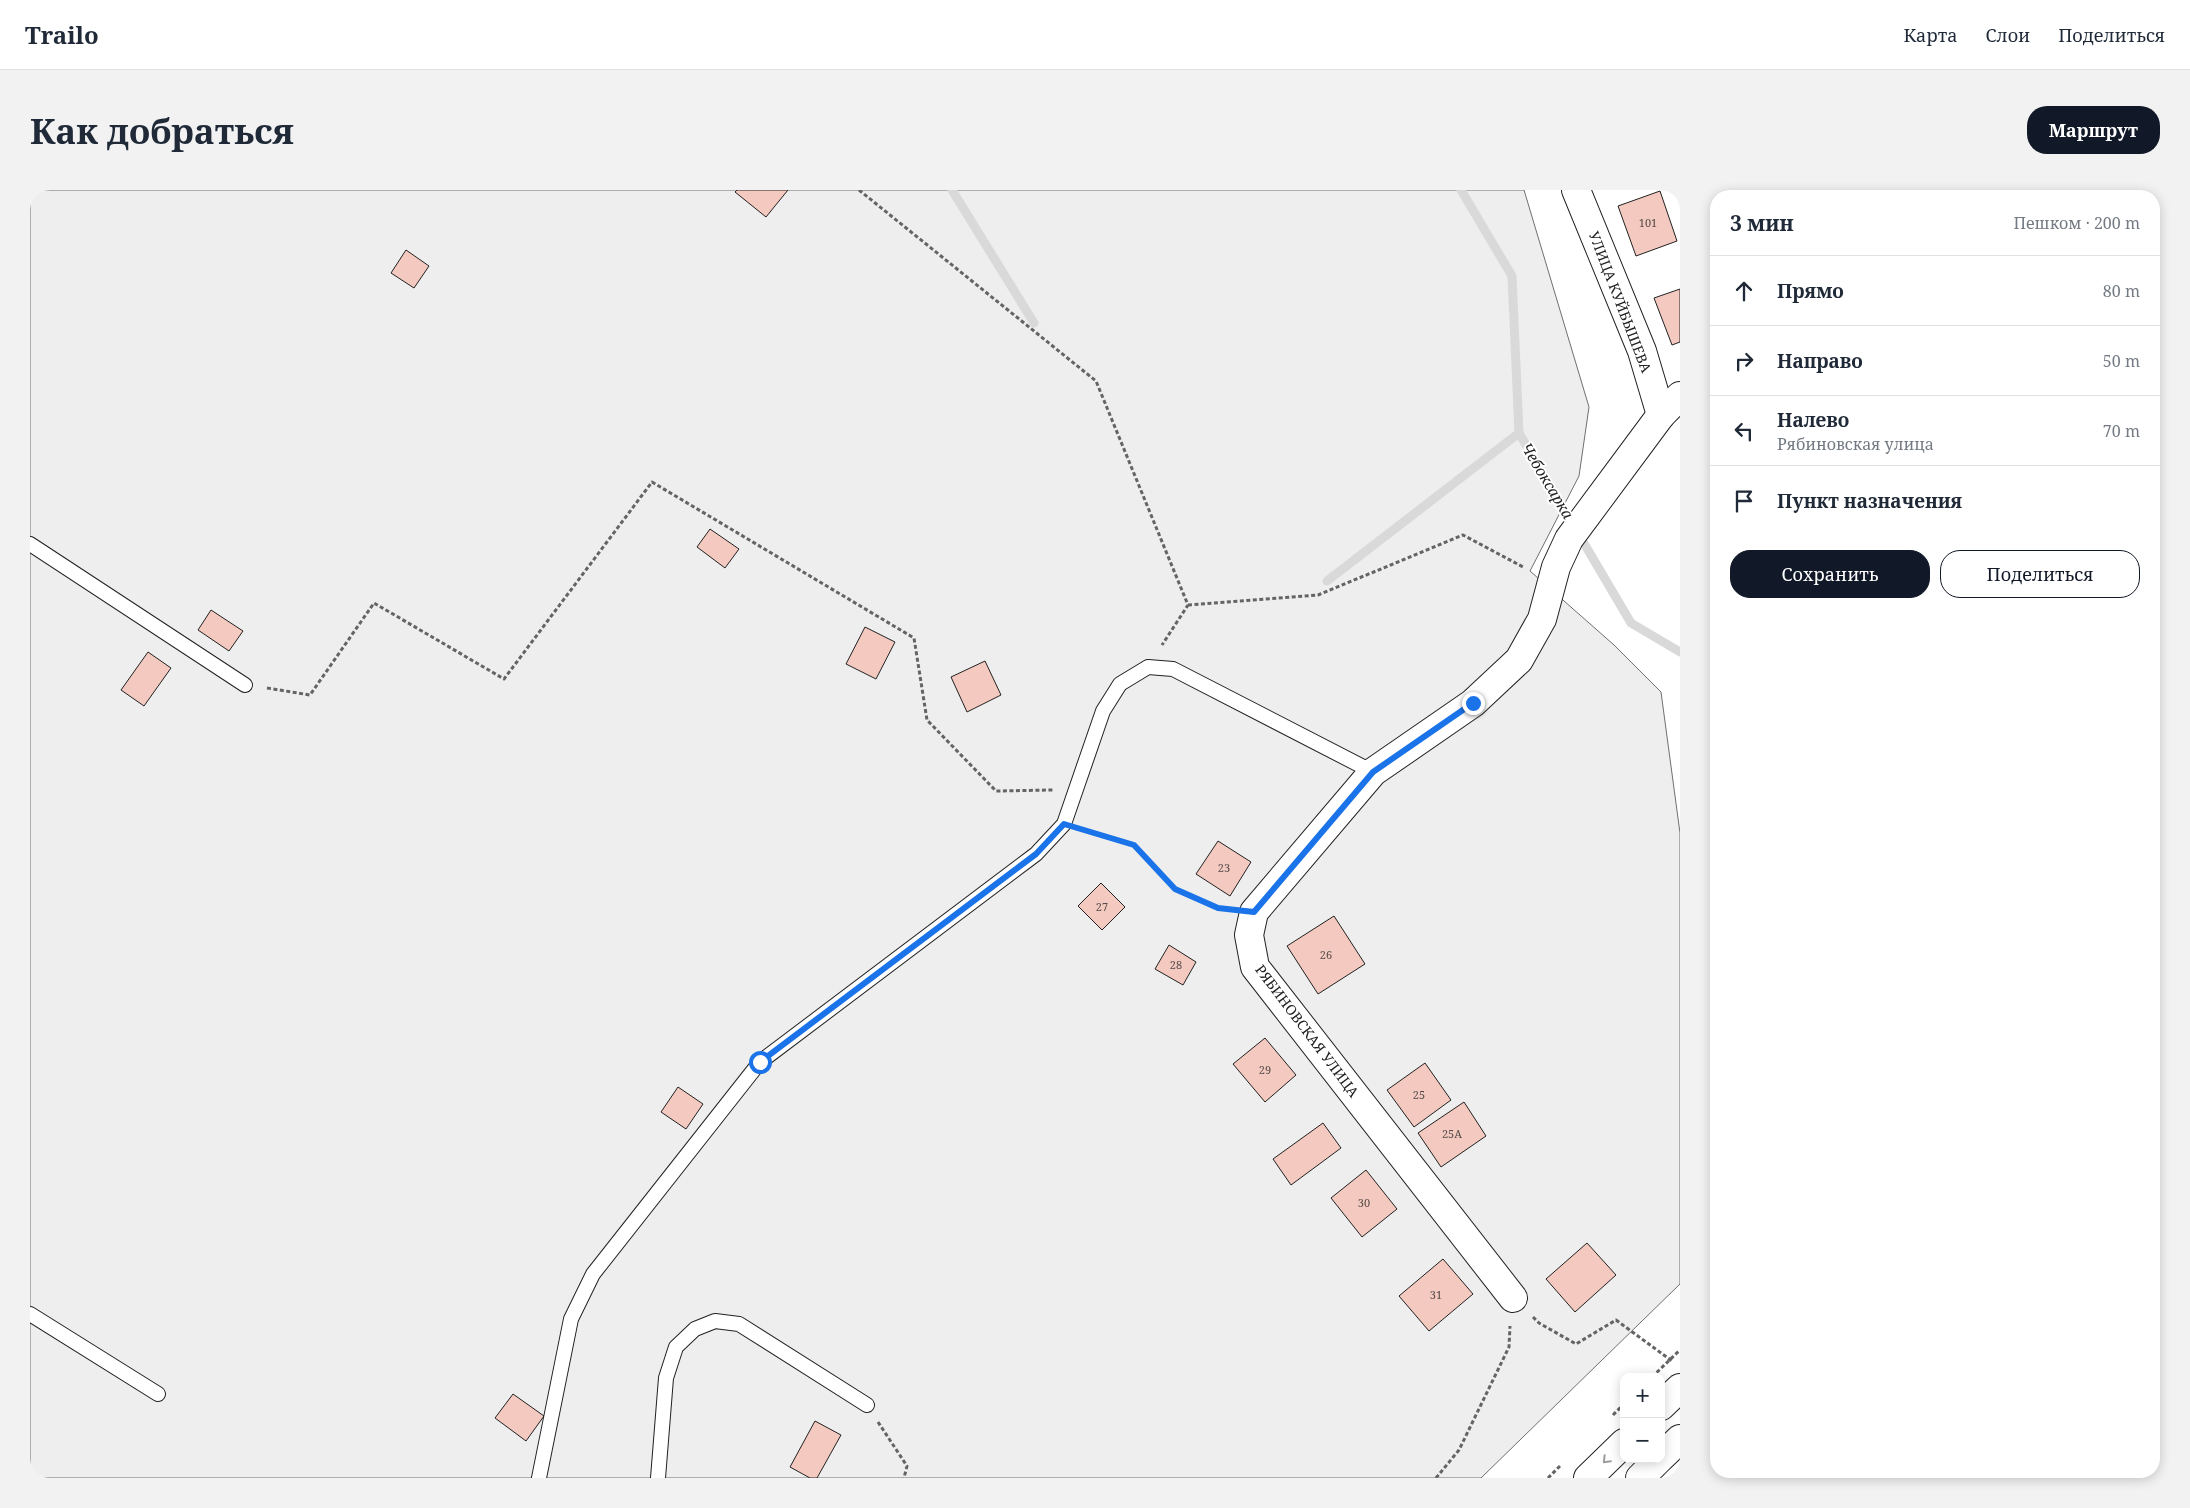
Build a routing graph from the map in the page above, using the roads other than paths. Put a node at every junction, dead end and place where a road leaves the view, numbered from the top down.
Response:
1 (1576, 190) edge
2 (1680, 396) edge
3 (1661, 415) junction
4 (30, 544) edge
5 (245, 685) road end
6 (1373, 772) junction
7 (1513, 1298) road end
8 (30, 1314) edge
9 (1680, 1388) edge
10 (158, 1394) dead end
11 (1665, 1402) edge
12 (867, 1405) road end
13 (1620, 1447) edge
14 (1667, 1451) edge
15 (539, 1478) edge
16 (658, 1478) edge
17 (1588, 1478) edge
18 (1640, 1478) edge

1 - 3 street, УЛИЦА КУЙБЫШЕВА
2 - 3 street, РЯБИНОВСКАЯ УЛИЦА
3 - 6 street, РЯБИНОВСКАЯ УЛИЦА
4 - 5 lane
6 - 7 street, РЯБИНОВСКАЯ УЛИЦА
6 - 15 lane
8 - 10 lane
9 - 11 street
12 - 16 lane
13 -> 17 street
14 - 18 street

